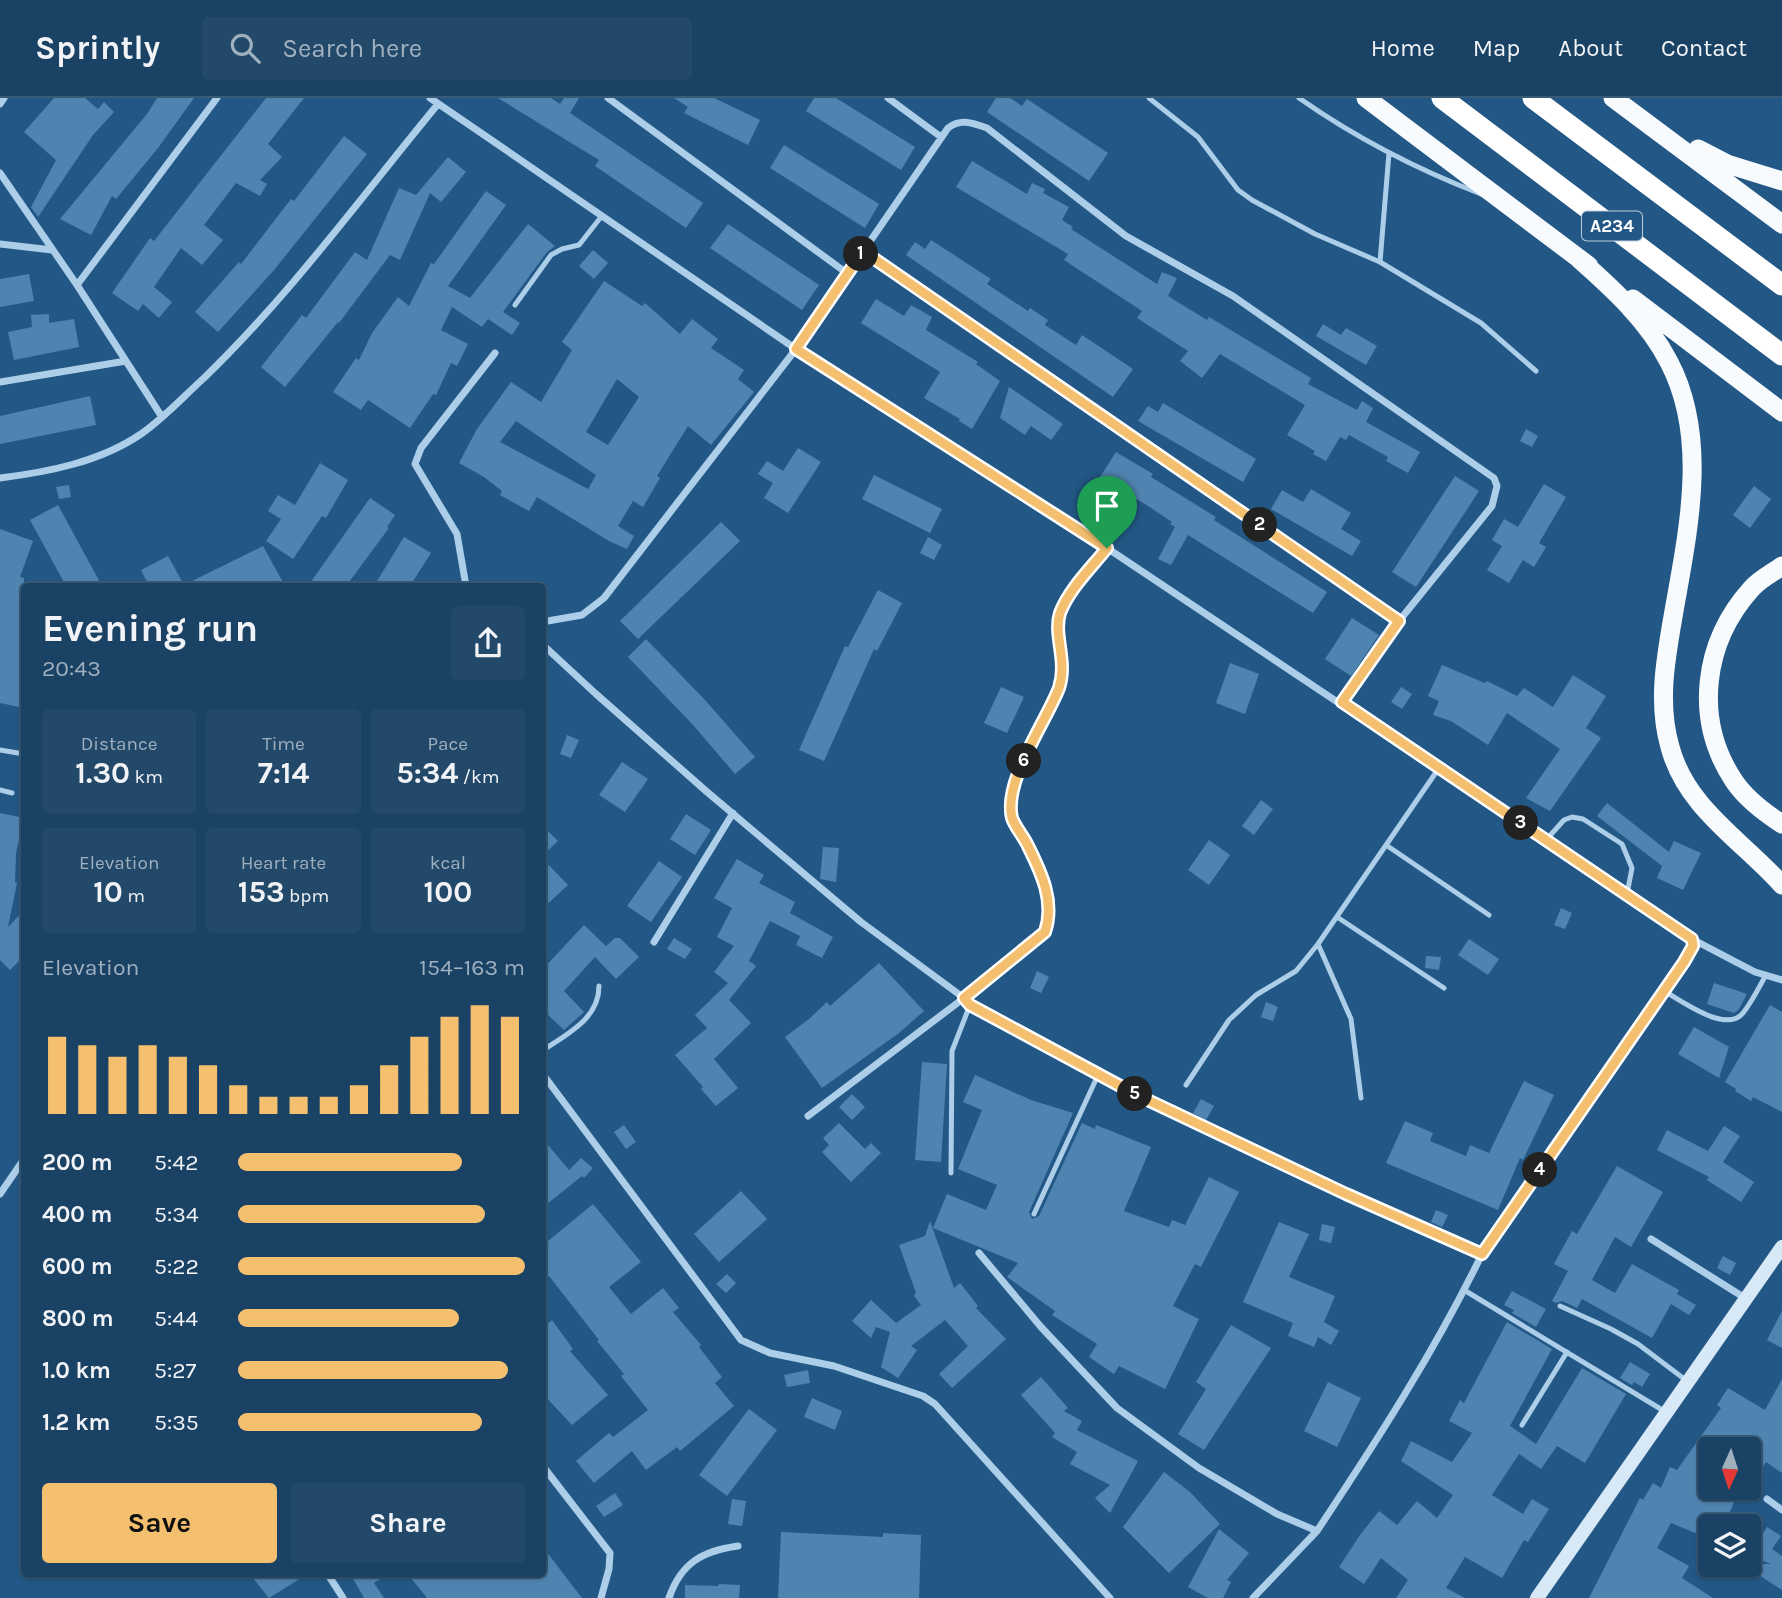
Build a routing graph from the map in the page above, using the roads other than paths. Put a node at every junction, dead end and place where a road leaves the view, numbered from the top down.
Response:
1 (5, 98) edge
2 (217, 98) edge
3 (430, 98) edge
4 (608, 98) edge
5 (888, 98) edge
6 (1149, 98) edge
7 (1298, 98) edge
8 (1366, 98) edge
9 (1442, 98) edge
10 (1533, 98) edge
11 (1616, 100) edge
12 (0, 104) edge
13 (438, 104) junction
14 (942, 137) junction
15 (1389, 153) junction
16 (0, 173) edge
17 (1782, 181) edge
18 (1508, 205) junction
19 (601, 217) junction
20 (1782, 224) edge
21 (0, 244) edge
22 (52, 250) junction
23 (863, 251) junction
24 (1579, 259) junction
25 (1380, 262) junction
26 (848, 274) junction
27 (77, 285) junction
28 (1782, 285) edge
29 (515, 305) dead end
30 (796, 349) junction
31 (495, 353) dead end
32 (1782, 355) edge
33 (126, 361) junction
34 (1536, 371) dead end
35 (0, 382) edge
36 (1782, 412) edge
37 (162, 417) junction
38 (0, 478) edge
39 (1107, 548) junction
40 (1782, 566) edge
41 (465, 583) edge
42 (546, 621) edge
43 (1399, 621) junction
44 (546, 648) edge
45 (1342, 702) junction
46 (0, 750) edge
47 (21, 754) edge
48 (1440, 768) junction
49 (0, 790) edge
50 (12, 793) dead end
51 (733, 813) junction
52 (1782, 824) edge
53 (1546, 840) junction
54 (1386, 845) junction
55 (1782, 885) edge
56 (1627, 894) junction
57 (1489, 915) dead end
58 (1337, 917) junction
59 (1692, 939) junction
60 (654, 942) dead end
61 (1318, 944) junction
62 (1766, 975) junction
63 (1782, 980) edge
64 (598, 986) dead end
65 (1444, 988) dead end
66 (1664, 991) junction
67 (964, 998) junction
68 (970, 1005) junction
69 (546, 1048) edge
70 (1098, 1075) junction
71 (546, 1078) edge
72 (1186, 1085) dead end
73 (1361, 1098) dead end
74 (808, 1116) dead end
75 (21, 1163) edge
76 (951, 1173) dead end
77 (0, 1194) edge
78 (1034, 1214) dead end
79 (1782, 1234) edge
80 (1651, 1239) dead end
81 (1782, 1247) edge
82 (979, 1253) dead end
83 (1482, 1254) junction
84 (1777, 1259) edge
85 (1464, 1290) junction
86 (1745, 1298) junction
87 (1560, 1306) dead end
88 (1567, 1352) junction
89 (1687, 1381) junction
90 (1667, 1413) junction
91 (1522, 1425) dead end
92 (546, 1470) edge
93 (1767, 1499) dead end
94 (1782, 1510) edge
95 (1317, 1531) junction
96 (738, 1546) dead end
97 (330, 1577) edge
98 (343, 1598) edge
99 (601, 1598) edge
100 (669, 1598) edge
101 (1110, 1598) edge
102 (1253, 1598) edge
103 (1537, 1598) edge

1 - 12 street
2 - 27 street
3 - 13 street
4 - 26 street
5 - 14 street
6 - 25 lane
7 - 15 lane
8 - 18 highway
9 - 32 highway, A234
10 - 28 highway, A234
11 - 17 highway
11 - 20 highway
13 - 19 street
13 - 37 street
14 - 23 street
14 - 43 street
15 - 18 lane
15 - 25 lane
16 - 22 street
18 - 24 highway
19 - 29 lane
19 - 30 street
21 - 22 street
22 - 27 street
23 - 26 street
23 - 43 street
24 - 36 highway
24 - 55 highway
25 - 34 lane
26 - 30 street
27 - 33 street
30 - 39 street
30 - 42 street
31 - 41 street
33 - 35 street
33 - 37 street
37 - 38 street
39 - 45 street
39 - 67 lane
40 - 52 highway
43 - 45 street
44 - 51 street
45 - 48 street
46 - 47 lane
48 - 53 street
48 - 54 lane
49 - 50 lane
51 - 60 street
51 - 67 street
53 - 56 street
53 - 56 lane
54 - 57 lane
54 - 58 lane
56 - 59 street
58 - 61 lane
58 - 65 lane
59 - 62 street
59 - 66 street
61 - 72 lane
61 - 73 lane
62 - 63 street
62 - 66 lane
64 - 69 lane
66 - 83 street
67 - 68 street
67 - 74 street
68 - 70 street
68 - 76 lane
70 - 78 lane
70 - 83 street
71 - 101 street
75 - 77 street
79 - 84 main road
80 - 86 street
81 - 84 main road
82 - 95 street
83 - 85 street
84 - 86 main road
85 - 88 lane
85 - 95 street
86 - 89 main road
87 - 89 lane
88 - 90 lane
88 - 91 lane
89 - 90 main road
90 - 103 main road
92 - 99 street
93 - 94 street
95 - 102 street
96 - 100 street
97 - 98 street

